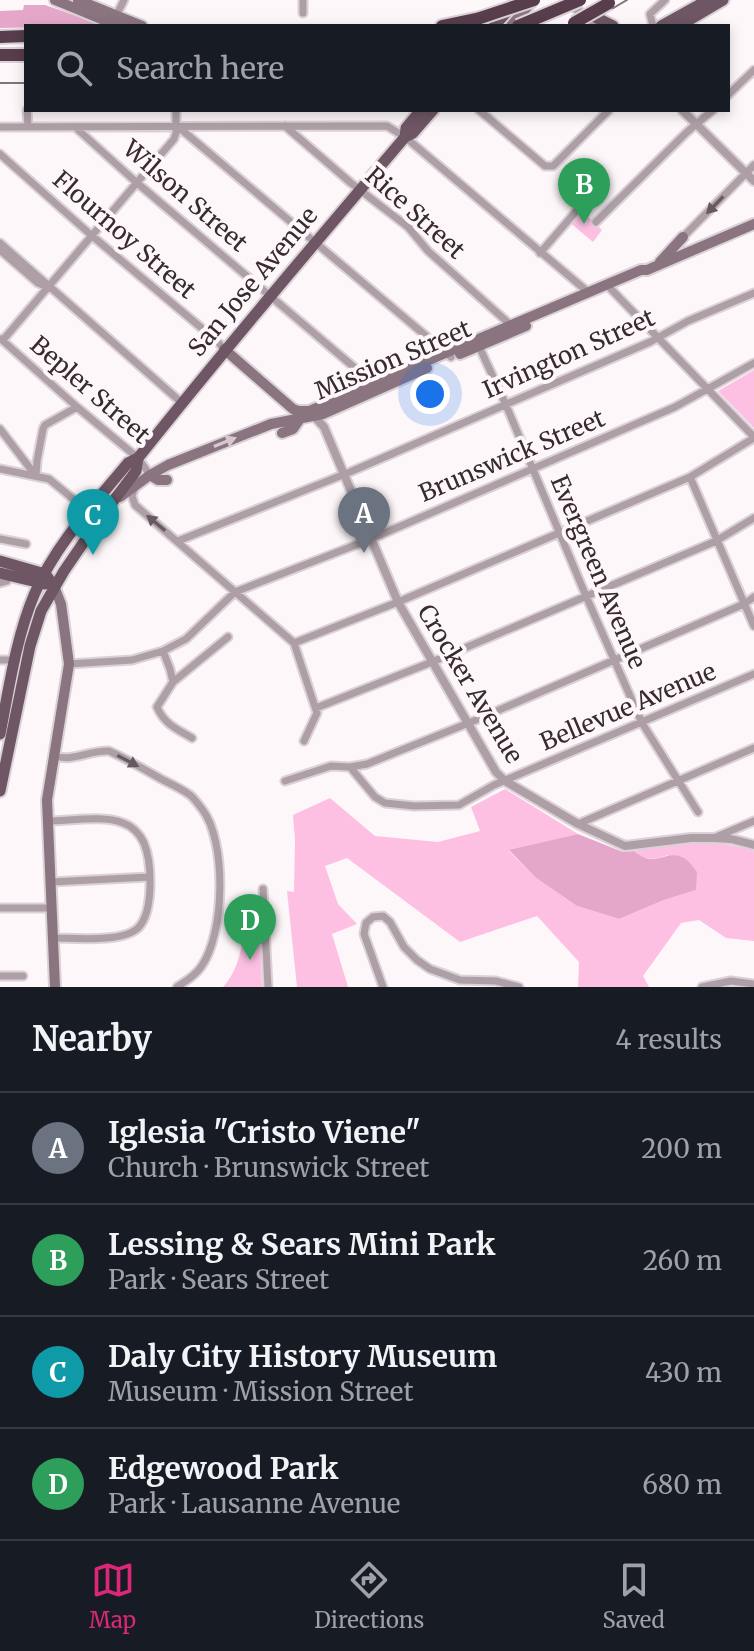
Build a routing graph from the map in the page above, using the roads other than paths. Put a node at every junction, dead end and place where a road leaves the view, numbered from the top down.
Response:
1 (55, 0) edge
2 (78, 0) edge
3 (124, 0) edge
4 (303, 0) edge
5 (517, 0) edge
6 (533, 0) edge
7 (569, 0) edge
8 (580, 0) edge
9 (665, 0) edge
10 (723, 0) edge
11 (611, 2) edge
12 (706, 6) edge
13 (303, 13) dead end
14 (117, 20) edge
15 (598, 23) edge
16 (452, 24) edge
17 (496, 24) edge
18 (513, 24) edge
19 (523, 24) edge
20 (573, 24) edge
21 (652, 24) edge
22 (666, 24) edge
23 (682, 24) edge
24 (696, 24) edge
25 (24, 36) edge
26 (0, 37) edge
27 (0, 55) edge
28 (24, 55) edge
29 (754, 70) edge
30 (730, 93) edge
31 (27, 112) edge
32 (176, 112) edge
33 (419, 112) edge
34 (431, 112) edge
35 (481, 112) edge
36 (607, 112) edge
37 (684, 112) edge
38 (711, 112) edge
39 (176, 125) junction
40 (696, 125) junction
41 (74, 126) junction
42 (285, 126) junction
43 (0, 127) edge
44 (28, 127) junction
45 (405, 137) junction
46 (0, 154) edge
47 (754, 165) edge
48 (746, 173) junction
49 (754, 181) edge
50 (136, 182) junction
51 (361, 189) junction
52 (579, 208) dead end
53 (596, 222) dead end
54 (754, 224) edge
55 (91, 235) junction
56 (683, 237) junction
57 (315, 242) junction
58 (0, 243) edge
59 (0, 250) edge
60 (540, 253) junction
61 (684, 254) junction
62 (652, 268) junction
63 (47, 286) junction
64 (609, 287) junction
65 (588, 292) junction
66 (754, 293) edge
67 (270, 295) junction
68 (514, 328) junction
69 (658, 338) junction
70 (1, 339) edge
71 (477, 344) junction
72 (224, 349) junction
73 (449, 355) junction
74 (754, 363) edge
75 (376, 386) junction
76 (707, 389) junction
77 (182, 403) junction
78 (506, 405) junction
79 (77, 407) junction
80 (293, 409) junction
81 (312, 414) junction
82 (300, 419) junction
83 (271, 424) junction
84 (0, 429) edge
85 (282, 433) dead end
86 (754, 438) edge
87 (138, 458) junction
88 (0, 469) edge
89 (532, 469) junction
90 (343, 474) junction
91 (150, 475) junction
92 (36, 476) junction
93 (690, 477) junction
94 (167, 480) dead end
95 (135, 485) junction
96 (114, 502) junction
97 (88, 511) junction
98 (754, 518) edge
99 (99, 520) junction
100 (559, 532) junction
101 (0, 539) edge
102 (371, 539) junction
103 (178, 541) junction
104 (716, 541) junction
105 (26, 544) dead end
106 (0, 561) edge
107 (3, 577) edge
108 (42, 578) junction
109 (54, 586) junction
110 (235, 592) junction
111 (586, 596) junction
112 (754, 597) edge
113 (398, 602) junction
114 (744, 604) junction
115 (754, 626) edge
116 (228, 637) dead end
117 (294, 643) junction
118 (163, 651) junction
119 (0, 660) edge
120 (16, 660) junction
121 (614, 660) junction
122 (432, 662) junction
123 (69, 664) junction
124 (754, 674) edge
125 (173, 682) junction
126 (316, 708) junction
127 (468, 723) junction
128 (642, 723) junction
129 (0, 734) edge
130 (192, 738) dead end
131 (304, 741) dead end
132 (754, 748) edge
133 (54, 756) junction
134 (4, 757) edge
135 (350, 767) junction
136 (285, 781) dead end
137 (505, 781) junction
138 (678, 781) junction
139 (0, 791) edge
140 (698, 812) dead end
141 (48, 821) junction
142 (754, 821) edge
143 (578, 824) junction
144 (715, 838) junction
145 (754, 845) edge
146 (149, 877) junction
147 (51, 882) junction
148 (263, 889) dead end
149 (0, 908) edge
150 (52, 908) junction
151 (53, 938) junction
152 (0, 976) edge
153 (23, 976) dead end
154 (754, 984) edge
155 (55, 987) edge
156 (177, 987) edge
157 (268, 987) edge
158 (383, 987) edge
159 (519, 987) edge
160 (702, 987) edge

1 - 14 main road
2 - 14 main road
3 - 14 street
4 - 13 street
5 - 17 main road
6 - 16 highway, bridge
6 - 18 main road
7 - 15 street
8 - 15 main road
8 - 19 highway, bridge
9 - 21 street
10 - 12 main road
11 - 20 highway, bridge
12 - 22 main road
12 - 23 main road
12 - 24 main road
25 - 26 highway
27 - 28 highway
29 - 30 street
31 - 44 street
32 - 39 street
33 - 45 main road, San Jose Avenue
34 - 45 main road, San Jose Avenue
35 - 36 street
37 - 40 street
38 - 40 street
39 - 41 street
39 - 42 street
39 - 50 street
39 - 57 street
40 - 48 street
40 - 53 street
41 - 44 street
41 - 50 street, Wilson Street
42 - 45 street
42 - 51 street, Rice Street
43 - 44 street
45 - 51 main road, San Jose Avenue
45 - 60 street
46 - 55 street, Flournoy Street
47 - 48 street
48 - 49 street
48 -> 56 street
50 - 55 street
50 - 67 street, Wilson Street
51 - 57 main road, San Jose Avenue
51 - 68 street, Rice Street
52 - 60 street
54 - 61 main road, Mission Street
55 - 63 street
55 - 72 street, Flournoy Street
56 - 61 main road
56 - 62 main road
57 - 67 main road, San Jose Avenue
57 - 73 street
58 - 63 street
59 - 63 street
60 - 65 street
61 - 62 main road, Mission Street
62 - 64 main road, Mission Street
63 - 70 street
63 - 77 street
64 - 65 main road, Mission Street
64 - 68 main road, Mission Street
64 - 69 street
65 - 68 main road, Mission Street
66 - 69 street, Irvington Street
67 - 72 main road, San Jose Avenue
67 - 75 street, Wilson Street
68 - 71 main road, Mission Street
69 - 76 street
69 - 78 street, Irvington Street
70 - 79 street, Bepler Street
71 - 73 main road, Mission Street
71 - 78 street, Evergreen Avenue
72 - 77 main road, San Jose Avenue
72 - 80 main road, Flournoy Street
73 - 75 main road, Mission Street
74 - 76 street, Brunswick Street
75 - 81 main road, Mission Street
76 - 86 street
76 - 89 street, Brunswick Street
77 - 87 main road, San Jose Avenue
78 - 89 street, Evergreen Avenue
78 - 90 street, Irvington Street
79 - 87 street, Bepler Street
79 - 92 street
80 - 81 main road
80 - 83 main road
81 - 82 main road, Mission Street
81 - 90 street, Crocker Avenue
82 - 83 main road, Mission Street
82 - 85 main road
91 -> 83 main road, Mission Street
84 - 92 street
86 - 93 street
87 - 91 street, Bepler Street
87 - 96 main road
87 - 97 main road
88 - 92 street
89 - 100 street, Evergreen Avenue
89 - 102 street, Brunswick Street
90 - 102 street, Crocker Avenue
90 - 103 street, Irvington Street
91 - 94 main road
91 - 95 main road, Mission Street
92 - 97 street
93 - 100 street
93 - 104 street
95 - 96 main road, Mission Street
103 -> 95 street
96 - 99 main road
97 - 99 main road
97 - 108 main road
98 - 104 street
99 - 109 main road
100 - 111 street, Evergreen Avenue
100 - 113 street
101 - 105 street
102 - 110 street, Brunswick Street
102 - 113 street, Crocker Avenue
103 - 110 street
104 - 111 street
104 - 114 street
106 - 108 main road
107 - 108 main road
108 - 109 main road
108 - 120 main road
109 - 123 main road
109 - 134 main road
110 - 117 street
110 - 118 street, Brunswick Street
111 - 121 street, Evergreen Avenue
111 - 122 street
112 - 114 street
113 - 117 street
113 - 122 street, Crocker Avenue
114 - 115 street
114 - 121 street
116 - 125 street
117 - 126 street
118 - 123 street, Brunswick Street
118 - 125 street
119 - 120 street
120 - 129 main road
121 - 127 street
121 - 128 street, Evergreen Avenue
122 - 126 street
122 - 127 street, Crocker Avenue
123 - 133 main road
124 - 128 street, Bellevue Avenue
125 - 130 street
126 - 131 street
127 - 135 street
127 - 137 street, Crocker Avenue
128 - 137 street, Bellevue Avenue
128 - 138 street, Evergreen Avenue
132 - 138 street
133 - 141 main road
133 -> 156 street
134 - 139 main road
135 - 136 street
135 - 137 street, Bellevue Avenue
137 - 143 street, Crocker Avenue
138 - 140 street, Evergreen Avenue
138 - 143 street
141 - 146 street
141 - 147 main road
142 - 144 street
143 - 144 street, Crocker Avenue
144 - 145 street, Crocker Avenue
146 - 147 street
146 - 151 street
147 - 150 main road
148 - 157 street
149 - 150 street
150 - 151 main road
151 - 155 main road
152 - 153 street
154 - 160 street
158 - 159 street

